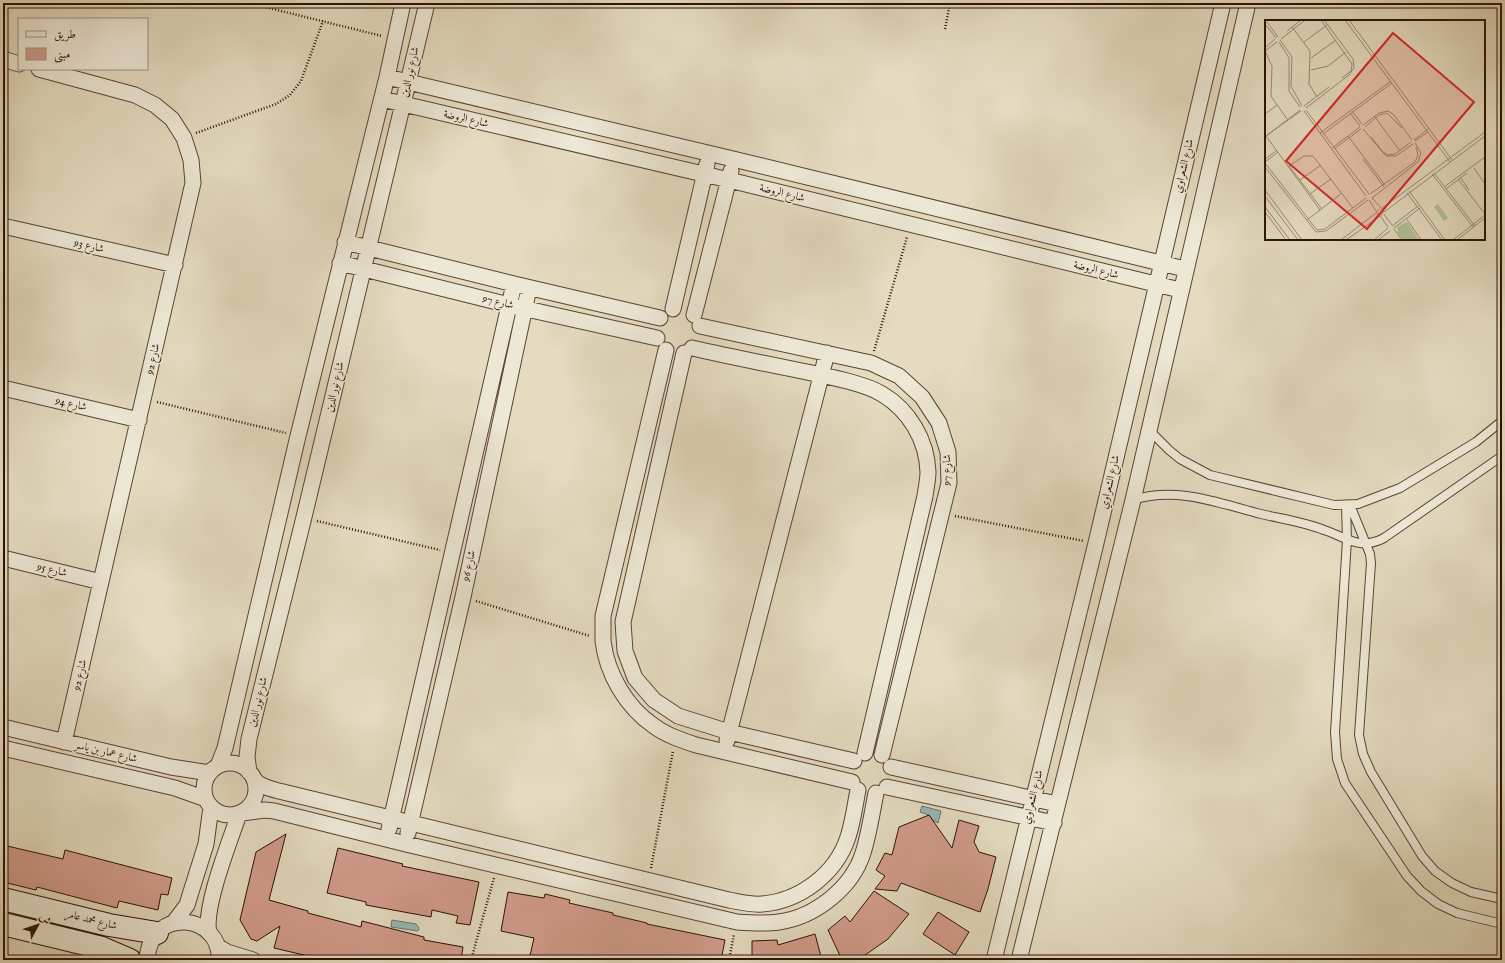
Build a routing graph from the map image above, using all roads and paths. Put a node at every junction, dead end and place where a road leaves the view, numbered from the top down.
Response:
1 (249, 3) edge
2 (403, 3) edge
3 (427, 3) edge
4 (950, 3) edge
5 (1223, 3) edge
6 (1248, 3) edge
7 (323, 21) junction
8 (944, 29) dead end
9 (395, 39) junction
10 (3, 59) edge
11 (18, 64) edge
12 (43, 70) edge
13 (387, 77) junction
14 (407, 82) junction
15 (382, 99) junction
16 (402, 104) junction
17 (184, 138) junction
18 (709, 154) junction
19 (734, 159) junction
20 (704, 174) junction
21 (729, 180) junction
22 (911, 224) junction
23 (3, 226) edge
24 (345, 242) junction
25 (368, 248) junction
26 (340, 263) junction
27 (1161, 263) junction
28 (175, 265) junction
29 (363, 269) junction
30 (1186, 269) junction
31 (514, 284) junction
32 (1156, 285) junction
33 (529, 288) junction
34 (1180, 290) junction
35 (509, 305) junction
36 (524, 308) junction
37 (673, 309) junction
38 (660, 318) junction
39 (697, 321) junction
40 (657, 338) junction
41 (666, 350) junction
42 (688, 350) junction
43 (827, 353) junction
44 (871, 363) junction
45 (822, 376) junction
46 (3, 388) edge
47 (144, 399) junction
48 (139, 420) junction
49 (1502, 421) edge
50 (1149, 430) junction
51 (298, 436) junction
52 (1502, 456) edge
53 (1133, 500) junction
54 (1348, 505) junction
55 (941, 513) junction
56 (304, 517) junction
57 (1347, 540) junction
58 (1096, 543) junction
59 (1365, 544) junction
60 (452, 553) junction
61 (3, 558) edge
62 (101, 582) junction
63 (463, 597) junction
64 (604, 641) junction
65 (3, 727) edge
66 (729, 732) junction
67 (676, 738) junction
68 (64, 742) junction
69 (3, 748) edge
70 (724, 752) junction
71 (860, 757) junction
72 (887, 761) junction
73 (214, 769) junction
74 (251, 774) junction
75 (855, 786) junction
76 (882, 790) junction
77 (1033, 798) junction
78 (209, 803) junction
79 (1058, 804) junction
80 (240, 813) junction
81 (1028, 817) junction
82 (392, 820) junction
83 (1054, 823) junction
84 (410, 824) junction
85 (387, 839) junction
86 (406, 844) junction
87 (497, 866) junction
88 (649, 880) junction
89 (3, 899) edge
90 (1502, 899) edge
91 (737, 922) junction
92 (3, 924) edge
93 (1502, 924) edge
94 (165, 928) junction
95 (215, 946) edge
96 (130, 960) edge
97 (147, 960) edge
98 (254, 960) edge
99 (471, 960) edge
100 (729, 960) edge
101 (994, 960) edge
102 (1020, 960) edge

1 - 7 path
2 - 9 street, شارع نور الدين
3 - 14 street, شارع نور الدين
4 - 8 path
5 - 27 street, شارع الشعراوي
6 - 30 street
7 - 9 path
7 - 17 path
9 - 13 street, شارع نور الدين
10 - 11 street
12 - 17 street, شارع 92
13 - 14 street, شارع الروضة
13 - 15 street, شارع نور الدين
14 - 16 street, شارع نور الدين
14 - 18 street, شارع الروضة
15 - 16 street, شارع الروضة
15 - 24 street, شارع نور الدين
16 - 20 street, شارع الروضة
16 - 25 street, شارع نور الدين
17 - 28 street, شارع 92
18 - 19 street, شارع الروضة
18 - 20 street
19 - 21 street
19 - 27 street, شارع الروضة
20 - 21 street, شارع الروضة
20 - 37 street
21 - 22 street, شارع الروضة
21 - 39 street
22 - 32 street, شارع الروضة
22 - 44 path
23 - 28 street, شارع 93
24 - 25 street, شارع 97
24 - 26 street, شارع نور الدين
25 - 29 street, شارع نور الدين
25 - 31 street, شارع 97
26 - 29 street, شارع 97
26 - 51 street, شارع نور الدين
27 - 30 street, شارع الروضة
27 - 32 street, شارع الشعراوي
28 - 47 street, شارع 92
29 - 35 street, شارع 97
29 - 56 street, شارع نور الدين
30 - 34 street
31 - 33 street, شارع 97
31 - 35 street, شارع 96
32 - 34 street, شارع الروضة
32 - 58 street, شارع الشعراوي
33 - 36 street, شارع 96
33 - 38 street, شارع 97
34 - 50 street
35 - 36 street, شارع 97
35 - 60 street, شارع 96
36 - 40 street, شارع 97
36 - 63 street, شارع 96
37 - 38 street
37 - 39 street
38 - 40 street
39 - 42 street
39 - 43 street, شارع 97
40 - 41 street
41 - 42 street
41 - 64 street
42 - 45 street, شارع 97
42 - 66 street
43 - 44 street, شارع 97
43 - 45 street
44 - 55 street, شارع 97
45 - 66 street
45 - 71 street, شارع 97
46 - 48 street, شارع 94
47 - 48 street, شارع 92
47 - 51 path
48 - 62 street, شارع 92
49 - 54 lane
50 - 53 street
50 - 54 lane
51 - 73 street, شارع نور الدين
52 - 59 lane
53 - 57 lane
53 - 79 street
54 - 57 lane
54 - 59 lane
55 - 58 path
55 - 72 street, شارع 97
56 - 60 path
56 - 74 street, شارع نور الدين
57 - 59 lane
57 - 93 lane
58 - 77 street, شارع الشعراوي
59 - 90 lane
60 - 82 street, شارع 96
61 - 62 street, شارع 95
62 - 68 street, شارع 92
63 - 64 path
63 - 84 street, شارع 96
64 - 67 street
65 - 68 street, شارع عمار بن ياسر
66 - 70 street
66 - 71 street
67 - 70 street
67 - 88 path
68 - 73 street, شارع عمار بن ياسر
69 - 78 street, شارع عمار بن ياسر
70 - 75 street
71 - 72 street
71 - 75 street
72 - 76 street
72 - 77 street
73 - 74 street
73 - 78 street
74 - 80 street
74 - 82 street
75 - 76 street
75 - 88 street
76 - 81 street
76 - 91 street
77 - 79 street
77 - 81 street, شارع الشعراوي
78 - 80 street
78 - 94 street
79 - 83 street
80 - 85 street
80 - 95 street
81 - 83 street
81 - 101 street, شارع الشعراوي
82 - 84 street
82 - 85 street, شارع 96
83 - 102 street
84 - 86 street, شارع 96
84 - 88 street
85 - 86 street
86 - 87 street
87 - 91 street
87 - 99 path
89 - 94 street, شارع محمد عامر
91 - 100 path
92 - 96 street
94 - 95 street
94 - 97 street
95 - 98 street

